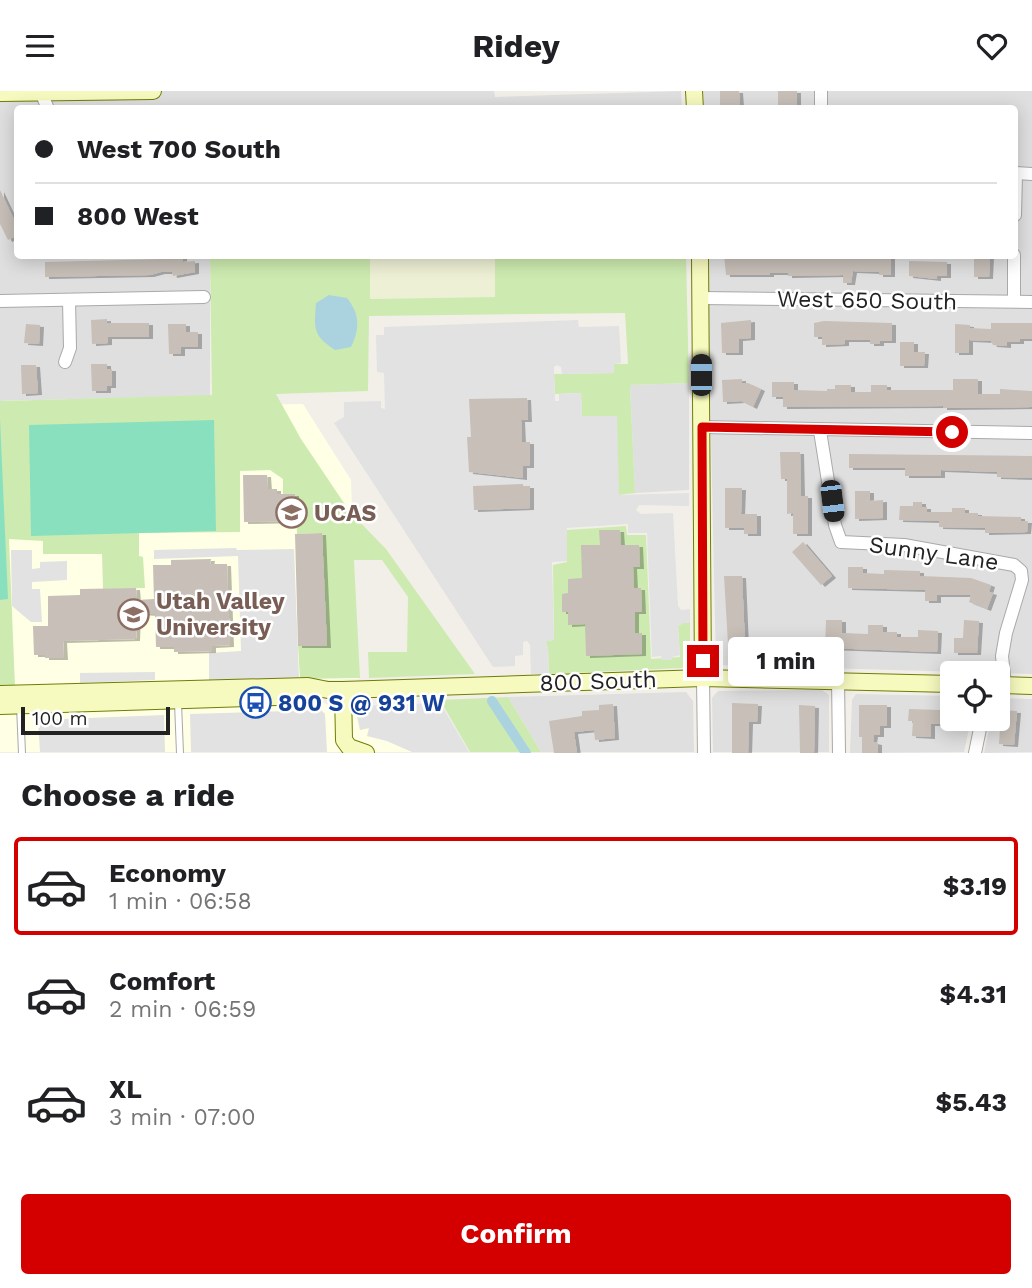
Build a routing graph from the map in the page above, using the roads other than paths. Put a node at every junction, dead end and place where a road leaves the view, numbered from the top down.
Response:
1 (139, 91) edge
2 (153, 91) edge
3 (41, 92) edge
4 (0, 93) edge
5 (700, 259) edge
6 (1014, 259) edge
7 (204, 297) dead end
8 (701, 298) junction
9 (69, 300) junction
10 (0, 301) edge
11 (1014, 301) junction
12 (1032, 302) edge
13 (65, 362) dead end
14 (702, 427) junction
15 (820, 431) junction
16 (1032, 433) edge
17 (1002, 661) edge
18 (703, 678) junction
19 (838, 679) junction
20 (940, 683) edge
21 (1010, 685) edge
22 (1032, 686) edge
23 (335, 690) junction
24 (0, 694) edge
25 (54, 694) junction
26 (215, 694) junction
27 (178, 701) junction
28 (20, 705) junction
29 (0, 706) edge
30 (980, 731) edge
31 (22, 753) edge
32 (180, 753) edge
33 (366, 753) edge
34 (704, 753) edge
35 (839, 753) edge
36 (975, 753) edge

1 - 2 street
1 - 3 street
3 - 4 street
5 - 8 street
6 - 11 street
7 - 9 street
8 - 11 street, West 650 South
8 - 14 street
9 - 10 street
9 - 13 street
11 - 12 street, West 650 South
14 - 15 street
14 - 18 street
15 - 16 street
15 - 17 street, Sunny Lane
18 - 19 street, 800 South
18 - 23 street, 800 South
18 - 34 street
19 - 20 street, 800 South
19 - 35 street
21 - 22 street
23 - 26 street, 800 South
23 - 33 street
24 - 25 street, 800 South
25 - 26 street, 800 South
25 - 28 street
26 - 27 street, 800 South
27 - 28 street, 800 South
27 - 32 lane
28 - 29 street, 800 South
28 - 31 lane
30 - 36 street

